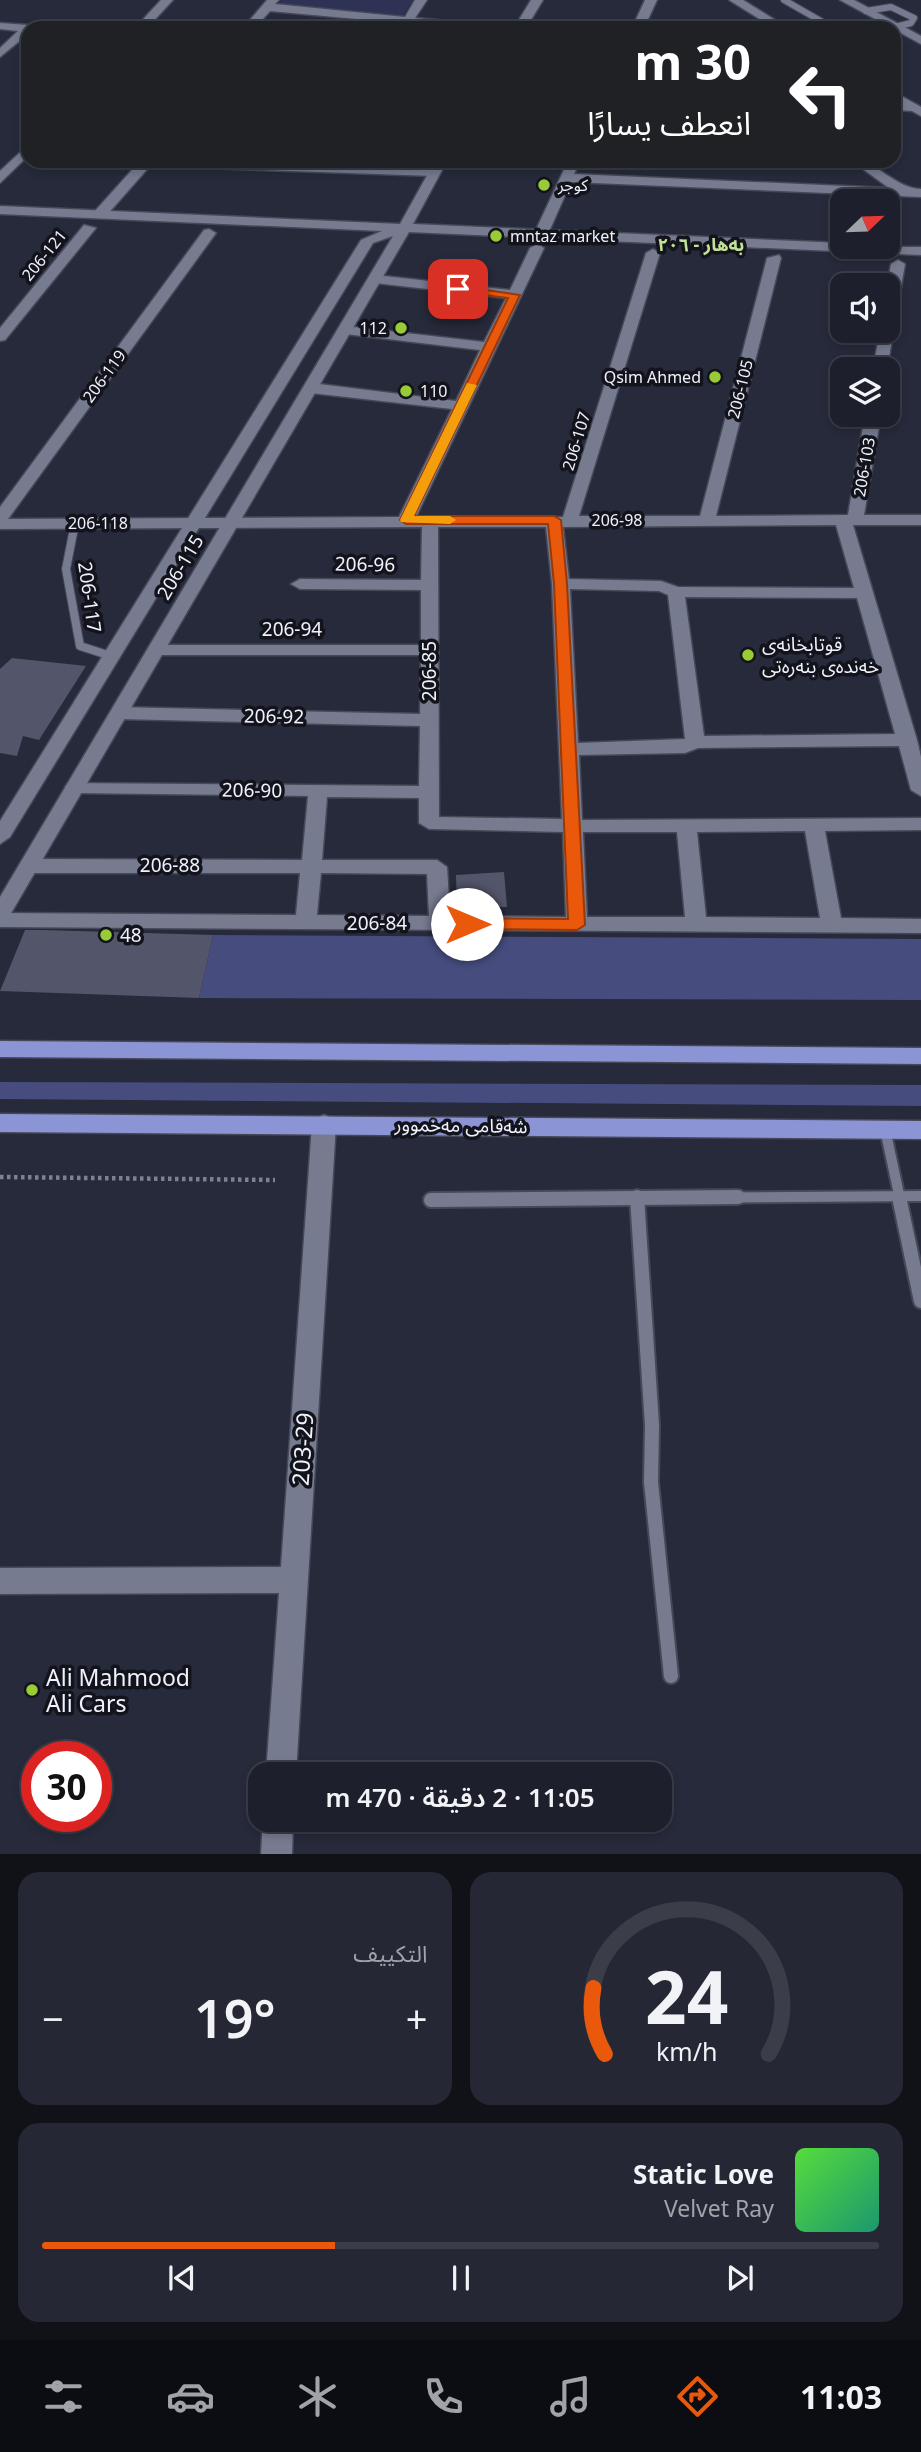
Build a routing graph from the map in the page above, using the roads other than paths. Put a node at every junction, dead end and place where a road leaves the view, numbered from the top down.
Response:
1 (147, 0) edge
2 (421, 0) edge
3 (537, 0) edge
4 (651, 0) edge
5 (735, 0) edge
6 (784, 0) edge
7 (846, 0) edge
8 (167, 1) edge
9 (270, 3) edge
10 (866, 10) junction
11 (408, 20) junction
12 (148, 21) edge
13 (255, 21) edge
14 (418, 21) edge
15 (524, 21) edge
16 (641, 21) edge
17 (770, 21) edge
18 (818, 21) edge
19 (886, 21) edge
20 (901, 25) edge
21 (0, 26) edge
22 (21, 28) edge
23 (901, 29) edge
24 (21, 34) edge
25 (921, 41) edge
26 (0, 54) edge
27 (901, 100) edge
28 (917, 110) edge
29 (21, 154) edge
30 (21, 156) edge
31 (0, 157) edge
32 (141, 168) edge
33 (437, 168) edge
34 (571, 168) edge
35 (868, 168) edge
36 (566, 178) junction
37 (0, 179) edge
38 (904, 192) junction
39 (921, 193) edge
40 (0, 210) edge
41 (100, 214) junction
42 (0, 224) edge
43 (89, 228) junction
44 (209, 233) junction
45 (401, 235) junction
46 (368, 240) junction
47 (539, 241) junction
48 (921, 250) edge
49 (653, 253) junction
50 (774, 258) junction
51 (898, 264) junction
52 (921, 265) edge
53 (896, 273) edge
54 (375, 279) junction
55 (514, 295) junction
56 (345, 330) junction
57 (0, 337) edge
58 (489, 347) junction
59 (311, 388) junction
60 (461, 406) junction
61 (870, 427) edge
62 (0, 519) edge
63 (406, 520) junction
64 (429, 520) junction
65 (562, 520) junction
66 (707, 520) junction
67 (849, 520) junction
68 (921, 520) edge
69 (75, 523) junction
70 (195, 523) junction
71 (0, 524) edge
72 (230, 525) junction
73 (300, 584) dead end
74 (561, 584) junction
75 (429, 585) junction
76 (676, 592) junction
77 (863, 593) junction
78 (156, 650) junction
79 (429, 650) junction
80 (111, 656) junction
81 (118, 713) junction
82 (429, 720) junction
83 (912, 733) edge
84 (695, 742) junction
85 (569, 749) junction
86 (75, 787) junction
87 (921, 790) edge
88 (318, 791) junction
89 (428, 792) junction
90 (814, 824) junction
91 (921, 824) edge
92 (686, 825) junction
93 (574, 826) junction
94 (0, 837) edge
95 (312, 864) junction
96 (29, 866) junction
97 (0, 915) edge
98 (0, 920) edge
99 (306, 922) junction
100 (440, 923) junction
101 (577, 925) junction
102 (696, 925) junction
103 (832, 926) junction
104 (921, 926) edge
105 (0, 1049) edge
106 (921, 1056) edge
107 (0, 1123) edge
108 (324, 1124) junction
109 (885, 1129) junction
110 (921, 1130) edge
111 (899, 1196) junction
112 (921, 1196) edge
113 (636, 1197) junction
114 (431, 1200) dead end
115 (921, 1301) edge
116 (294, 1580) junction
117 (0, 1581) edge
118 (671, 1676) dead end
119 (282, 1762) edge
120 (277, 1832) edge
121 (276, 1853) edge

1 - 8 street
2 - 11 street
3 - 15 street
4 - 16 street
5 - 17 street
6 - 18 lane
7 - 10 street
8 - 12 street
9 - 11 street
9 - 13 street
10 - 19 street
10 - 20 lane
11 - 14 street
21 - 22 street
23 - 25 street
24 - 26 street
27 - 28 street
29 - 31 street
30 - 37 street
32 - 41 street
33 - 45 street, 206-115
34 - 36 street
35 - 38 street
36 - 38 street
36 - 47 street
38 - 39 street
40 - 41 street
41 - 45 street
42 - 43 street
43 - 44 street
43 - 57 street, 206-121
44 - 46 street
44 - 62 street, 206-119
45 - 46 street
45 - 47 street
45 - 54 street, 206-115
46 - 70 street, 206-115
47 - 48 street
47 - 49 street
47 - 55 street
49 - 50 street
49 - 65 street, 206-107
50 - 51 street
50 - 66 street, 206-105
51 - 52 street
51 - 53 street
54 - 55 street
54 - 56 street, 206-115
55 - 58 street
56 - 58 street
56 - 59 street, 206-115
58 - 60 street
59 - 60 street
59 - 72 street, 206-115
60 - 63 street
61 - 67 street, 206-103
63 - 64 street, 206-98
63 - 72 street, 206-98
64 - 65 street, 206-98
64 - 75 street, 206-85
65 - 66 street, 206-98
65 - 74 street
66 - 67 street, 206-98
67 - 68 street, 206-98
67 - 77 street
69 - 70 street, 206-118
69 - 71 street, 206-118
69 - 80 lane, 206-117
70 - 72 street, 206-118
70 - 80 street, 206-115
72 - 78 street, 206-115
73 - 75 street, 206-96
74 - 76 street
74 - 85 street
75 - 79 street, 206-85
76 - 77 street
76 - 84 street
77 - 83 street
78 - 79 street, 206-94
78 - 81 street, 206-115
79 - 82 street, 206-85
80 - 94 street, 206-115
81 - 82 street, 206-92
81 - 86 street, 206-115
82 - 89 street, 206-85
83 - 84 street
83 - 87 street
84 - 85 street
85 - 93 street
86 - 88 street, 206-90
86 - 96 street, 206-115
88 - 89 street, 206-90
88 - 95 street
89 - 93 street, 206-85
90 - 91 street
90 - 92 street
90 - 103 street
92 - 93 street
92 - 102 street
93 - 101 street
95 - 96 street, 206-88
95 - 99 street
95 - 100 street, 206-88
96 - 97 street, 206-115
98 - 99 street, 206-84
99 - 100 street, 206-84
100 - 101 street, 206-84
101 - 102 street, 206-84
102 - 103 street, 206-84
103 - 104 street, 206-84
105 - 106 highway
107 - 108 highway, شەقامی مەخموور
108 - 109 highway, شەقامی مەخموور
108 - 116 street, 203-29
109 - 110 highway, شەقامی مەخموور
109 - 111 lane
111 - 112 lane
111 - 113 lane
111 - 115 lane
113 - 114 lane
113 - 118 lane
116 - 117 street
116 - 119 street, 203-29
120 - 121 street

